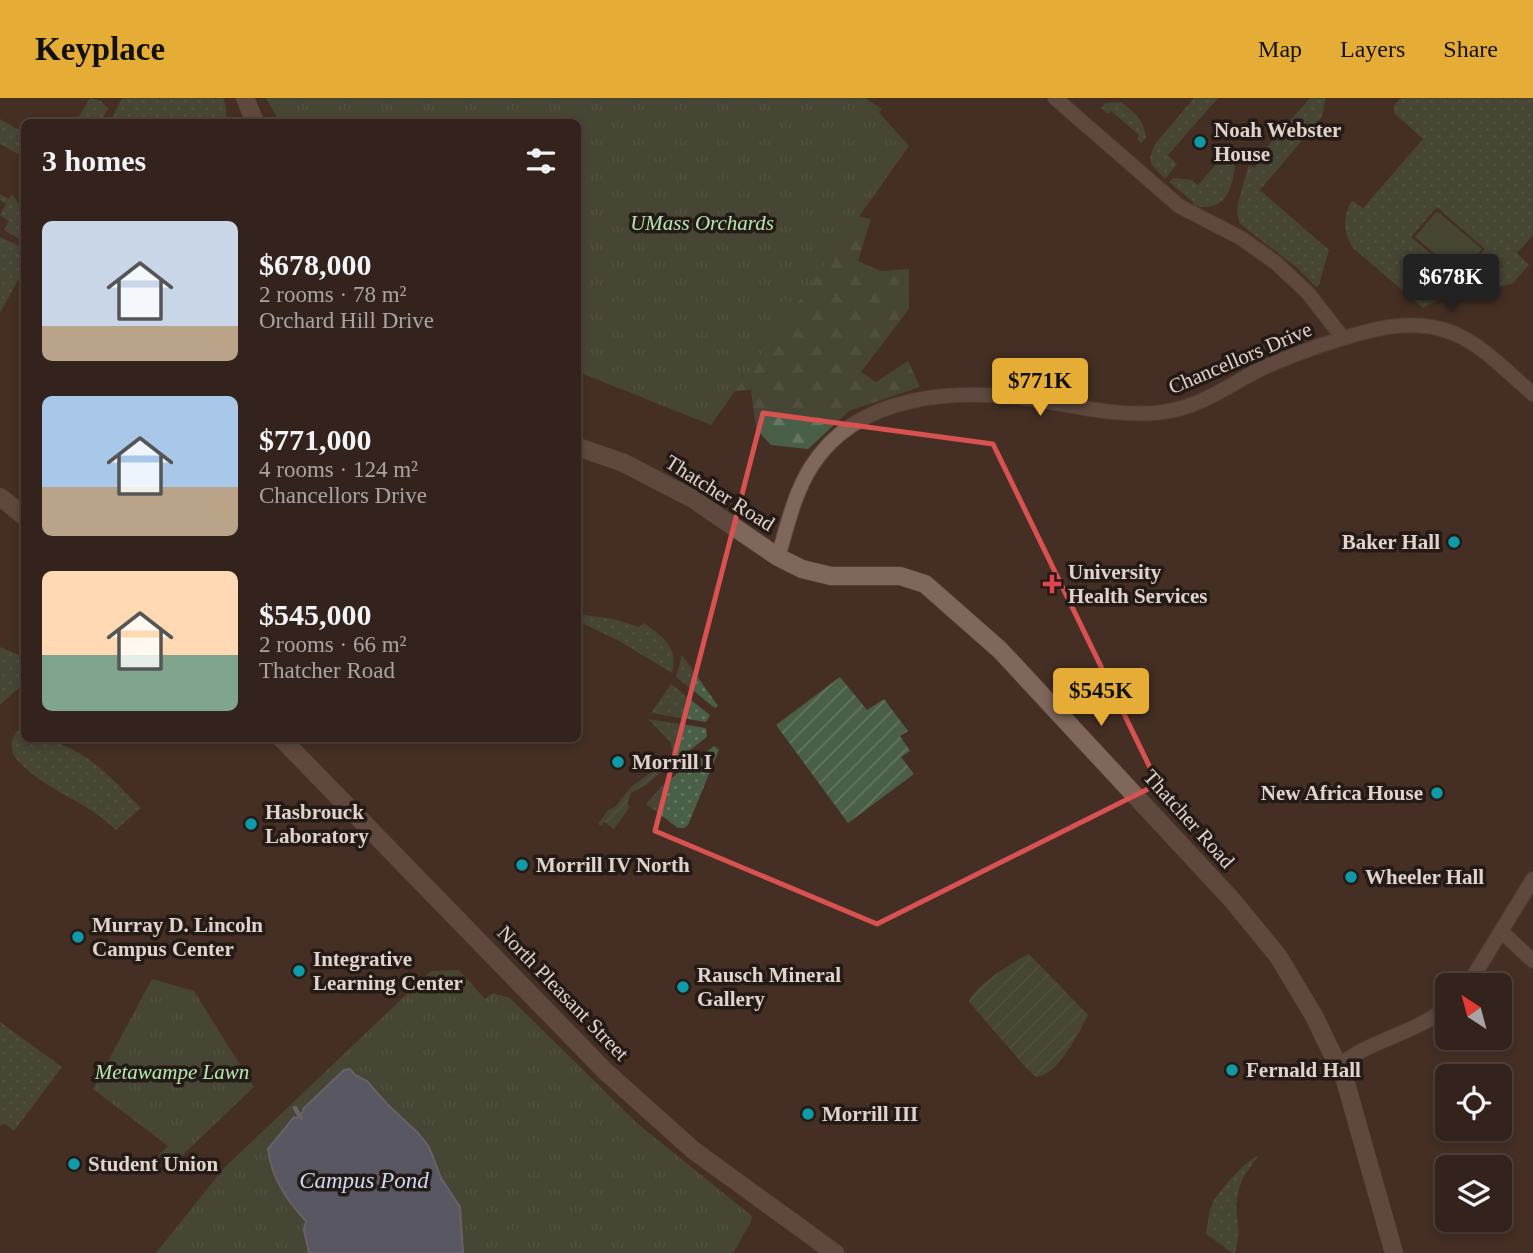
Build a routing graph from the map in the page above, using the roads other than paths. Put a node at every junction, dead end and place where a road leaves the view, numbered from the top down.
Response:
1 (245, 98) edge
2 (1055, 98) edge
3 (254, 119) edge
4 (1343, 338) junction
5 (1533, 394) edge
6 (581, 448) edge
7 (0, 497) edge
8 (21, 514) edge
9 (778, 557) junction
10 (285, 742) edge
11 (1533, 879) edge
12 (1502, 932) junction
13 (1533, 961) edge
14 (1476, 973) edge
15 (1435, 1015) edge
16 (1339, 1065) junction
17 (835, 1253) edge
18 (1394, 1253) edge

1 - 3 street
2 - 4 street
4 - 5 street, Chancellors Drive
4 - 9 street, Chancellors Drive
6 - 9 street, Thatcher Road
7 - 8 street
9 - 16 street, Thatcher Road
10 - 17 street, North Pleasant Street
11 - 12 street
12 - 13 street
12 - 14 street
15 - 16 street
16 - 18 street, Thatcher Road

